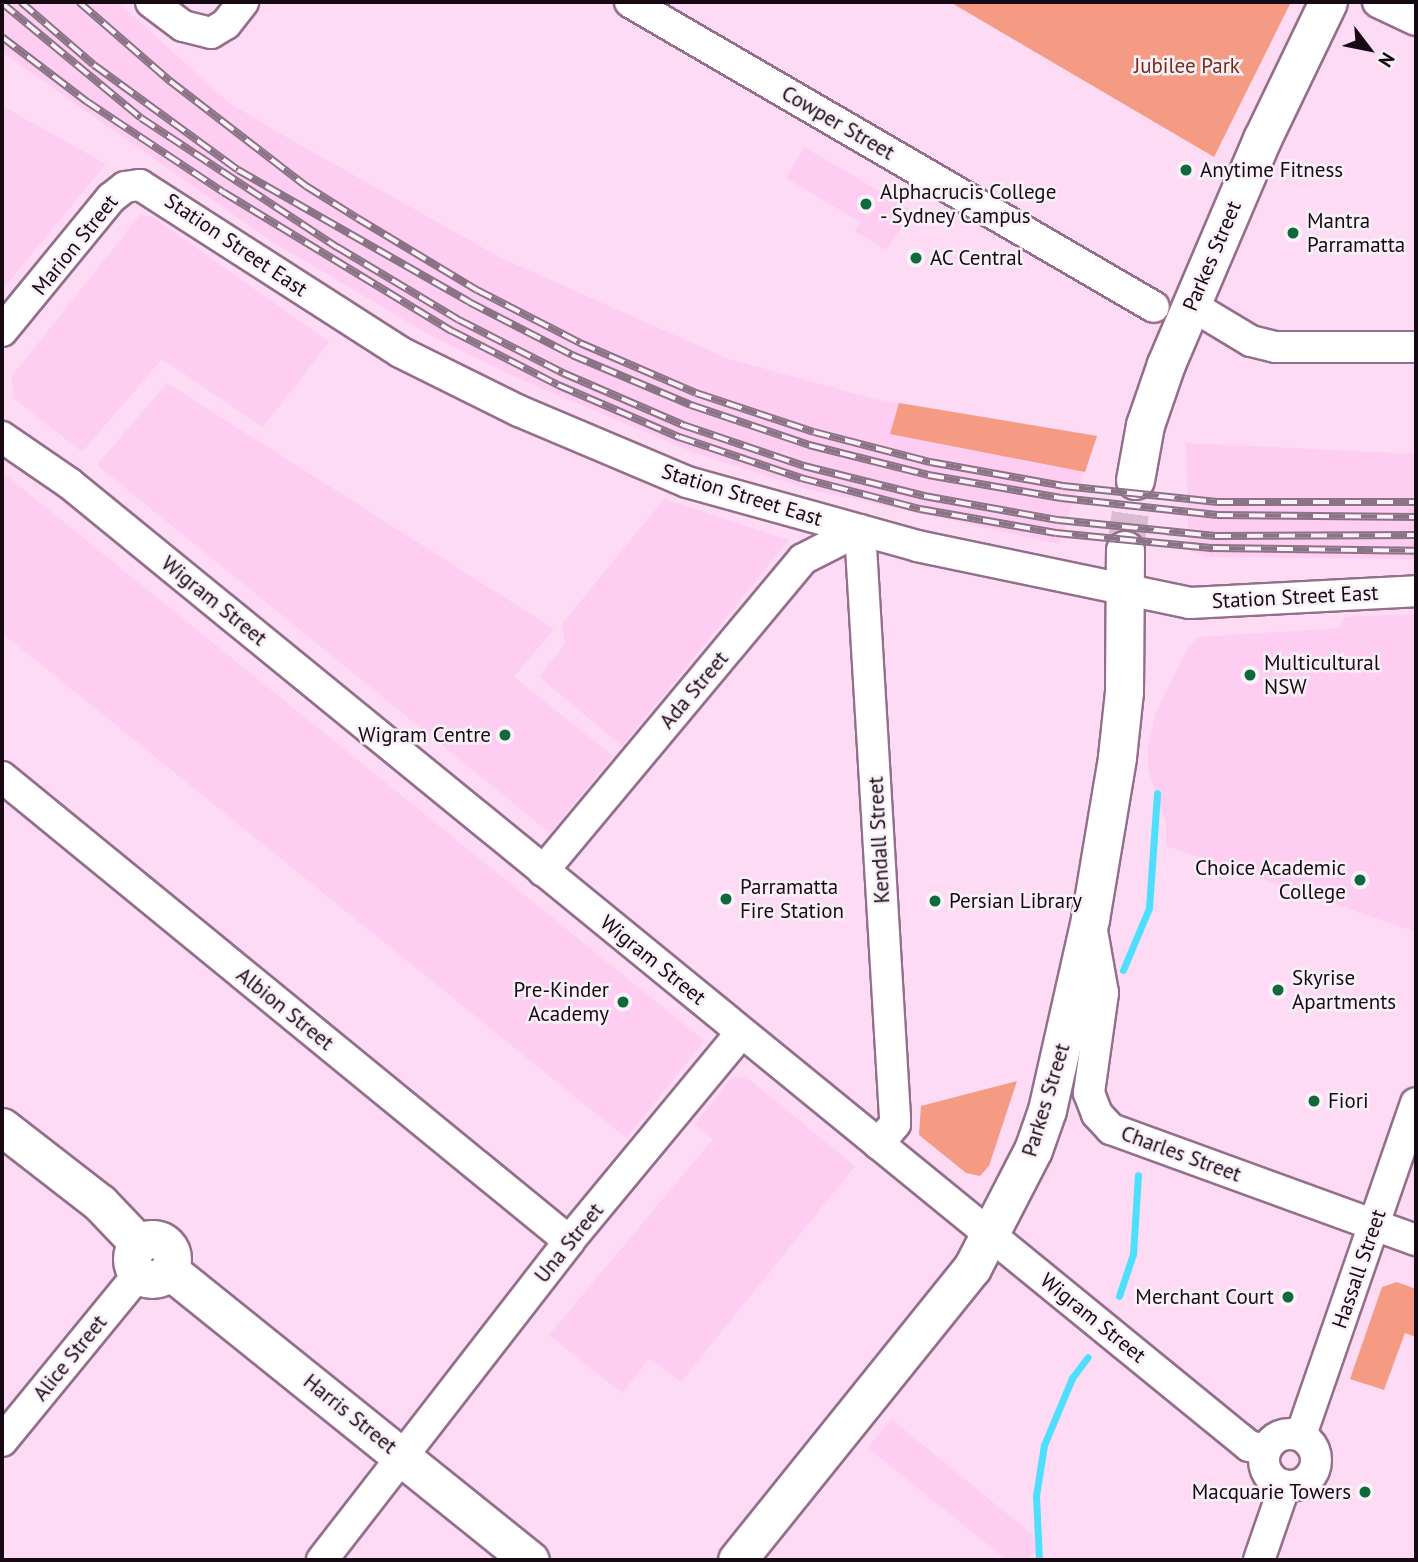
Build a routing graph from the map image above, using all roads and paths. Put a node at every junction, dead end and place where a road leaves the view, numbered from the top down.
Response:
1 (151, 2) edge
2 (243, 2) edge
3 (630, 2) edge
4 (1328, 2) edge
5 (1378, 2) edge
6 (1416, 20) edge
7 (133, 185) joint
8 (1191, 305) junction
9 (1154, 307) dead end
10 (12, 321) edge
11 (2, 341) edge
12 (1416, 347) edge
13 (2, 419) edge
14 (2, 437) edge
15 (43, 463) junction
16 (1135, 480) tunnel mouth
17 (860, 530) junction
18 (1125, 550) tunnel mouth
19 (1125, 590) junction
20 (1416, 591) edge
21 (2, 777) edge
22 (543, 871) junction
23 (1090, 919) junction
24 (741, 1033) junction
25 (1416, 1103) edge
26 (2, 1127) edge
27 (878, 1144) junction
28 (1374, 1224) junction
29 (992, 1236) junction
30 (1416, 1240) edge
31 (569, 1241) junction
32 (149, 1263) junction
33 (1301, 1435) junction
34 (2, 1441) edge
35 (1266, 1450) junction
36 (404, 1458) junction
37 (1285, 1485) junction
38 (322, 1560) edge
39 (530, 1560) edge
40 (737, 1560) edge
41 (1259, 1560) edge

1 - 2 street
3 - 9 street, Cowper Street
4 - 8 main road, Parkes Street
5 - 6 street
7 - 10 street, Marion Street
7 - 17 street, Station Street East
8 - 12 street
8 - 16 main road, Parkes Street
10 - 11 street, Marion Street
13 - 15 street, Wigram Street
14 - 15 street, Wigram Street
15 - 22 street, Wigram Street
17 - 19 street, Station Street East
17 - 22 street, Ada Street
17 - 27 street, Kendall Street
18 - 19 main road, Parkes Street
19 - 20 street, Station Street East
19 - 23 main road, Parkes Street
21 - 31 street, Albion Street
22 - 24 street, Wigram Street
23 - 28 street, Charles Street
23 - 29 main road, Parkes Street
24 - 27 street, Wigram Street
24 - 31 street, Una Street
25 - 28 street, Hassall Street
26 - 32 main road, Harris Street
27 - 29 street, Wigram Street
28 - 30 street, Charles Street
28 - 33 street, Hassall Street
29 - 35 street, Wigram Street
29 - 40 main road, Parkes Street
31 - 36 street, Una Street
32 - 34 street, Alice Street
32 - 36 main road, Harris Street
33 - 35 street
33 - 37 street
35 - 37 street
36 - 38 street, Una Street
36 - 39 main road, Harris Street
37 - 41 street

